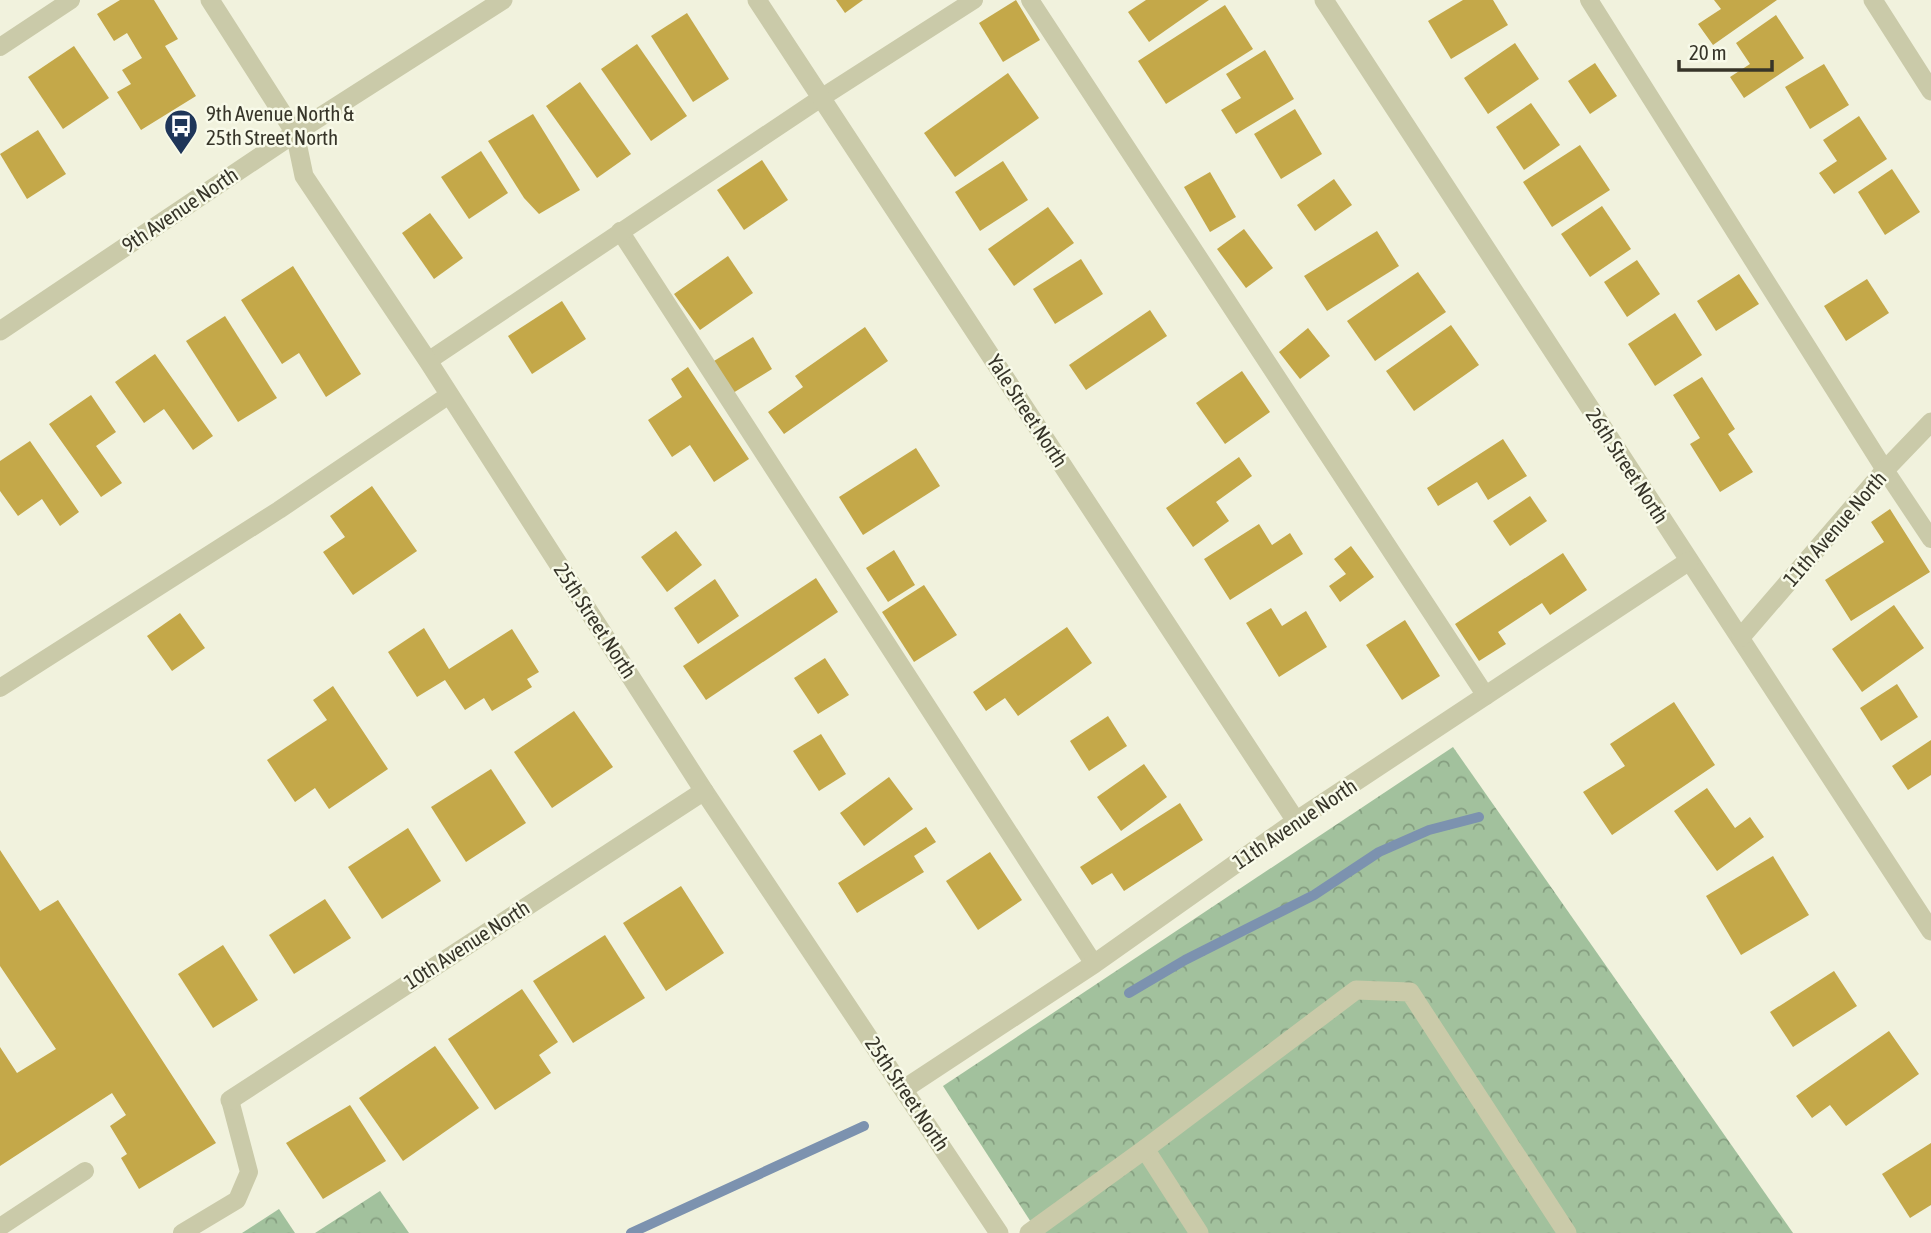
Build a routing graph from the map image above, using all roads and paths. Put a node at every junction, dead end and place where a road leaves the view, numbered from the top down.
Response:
1 (71, 0) edge
2 (210, 0) edge
3 (503, 0) edge
4 (757, 0) edge
5 (974, 0) edge
6 (1030, 0) edge
7 (1324, 0) edge
8 (1589, 0) edge
9 (1873, 0) edge
10 (0, 47) edge
11 (1931, 91) edge
12 (821, 97) junction
13 (295, 133) junction
14 (620, 230) junction
15 (0, 331) edge
16 (428, 361) junction
17 (449, 395) junction
18 (1931, 422) edge
19 (1885, 470) junction
20 (1931, 539) edge
21 (1689, 561) junction
22 (1741, 637) junction
23 (0, 688) edge
24 (1486, 696) junction
25 (704, 791) junction
26 (1296, 821) junction
27 (1931, 931) edge
28 (1094, 964) junction
29 (904, 1090) junction
30 (230, 1100) joint
31 (1145, 1149) junction
32 (85, 1171) dead end
33 (0, 1227) edge
34 (182, 1233) edge
35 (999, 1233) edge
36 (1029, 1233) edge
37 (1199, 1233) edge
38 (1567, 1233) edge

1 - 10 lane
2 - 13 street, 25th Street North
3 - 13 street, 9th Avenue North
4 - 12 street, Yale Street North
5 - 12 lane
6 - 24 lane
7 - 21 street, 26th Street North
8 - 19 lane
9 - 11 street
12 - 14 lane
12 - 26 street, Yale Street North
13 - 15 street, 9th Avenue North
13 - 16 street, 25th Street North
14 - 16 lane
14 - 28 lane
16 - 17 street, 25th Street North
17 - 23 lane
17 - 25 street, 25th Street North
18 - 19 street, 11th Avenue North
19 - 20 lane
19 - 22 street, 11th Avenue North
21 - 22 street, 26th Street North
21 - 24 street, 11th Avenue North
22 - 27 street, 26th Street North
24 - 26 street, 11th Avenue North
25 - 29 street, 25th Street North
25 - 30 street, 10th Avenue North
26 - 28 street, 11th Avenue North
28 - 29 street, 11th Avenue North
29 - 35 street, 25th Street North
30 - 34 lane
31 - 36 street
31 - 37 street
31 - 38 street
32 - 33 lane

